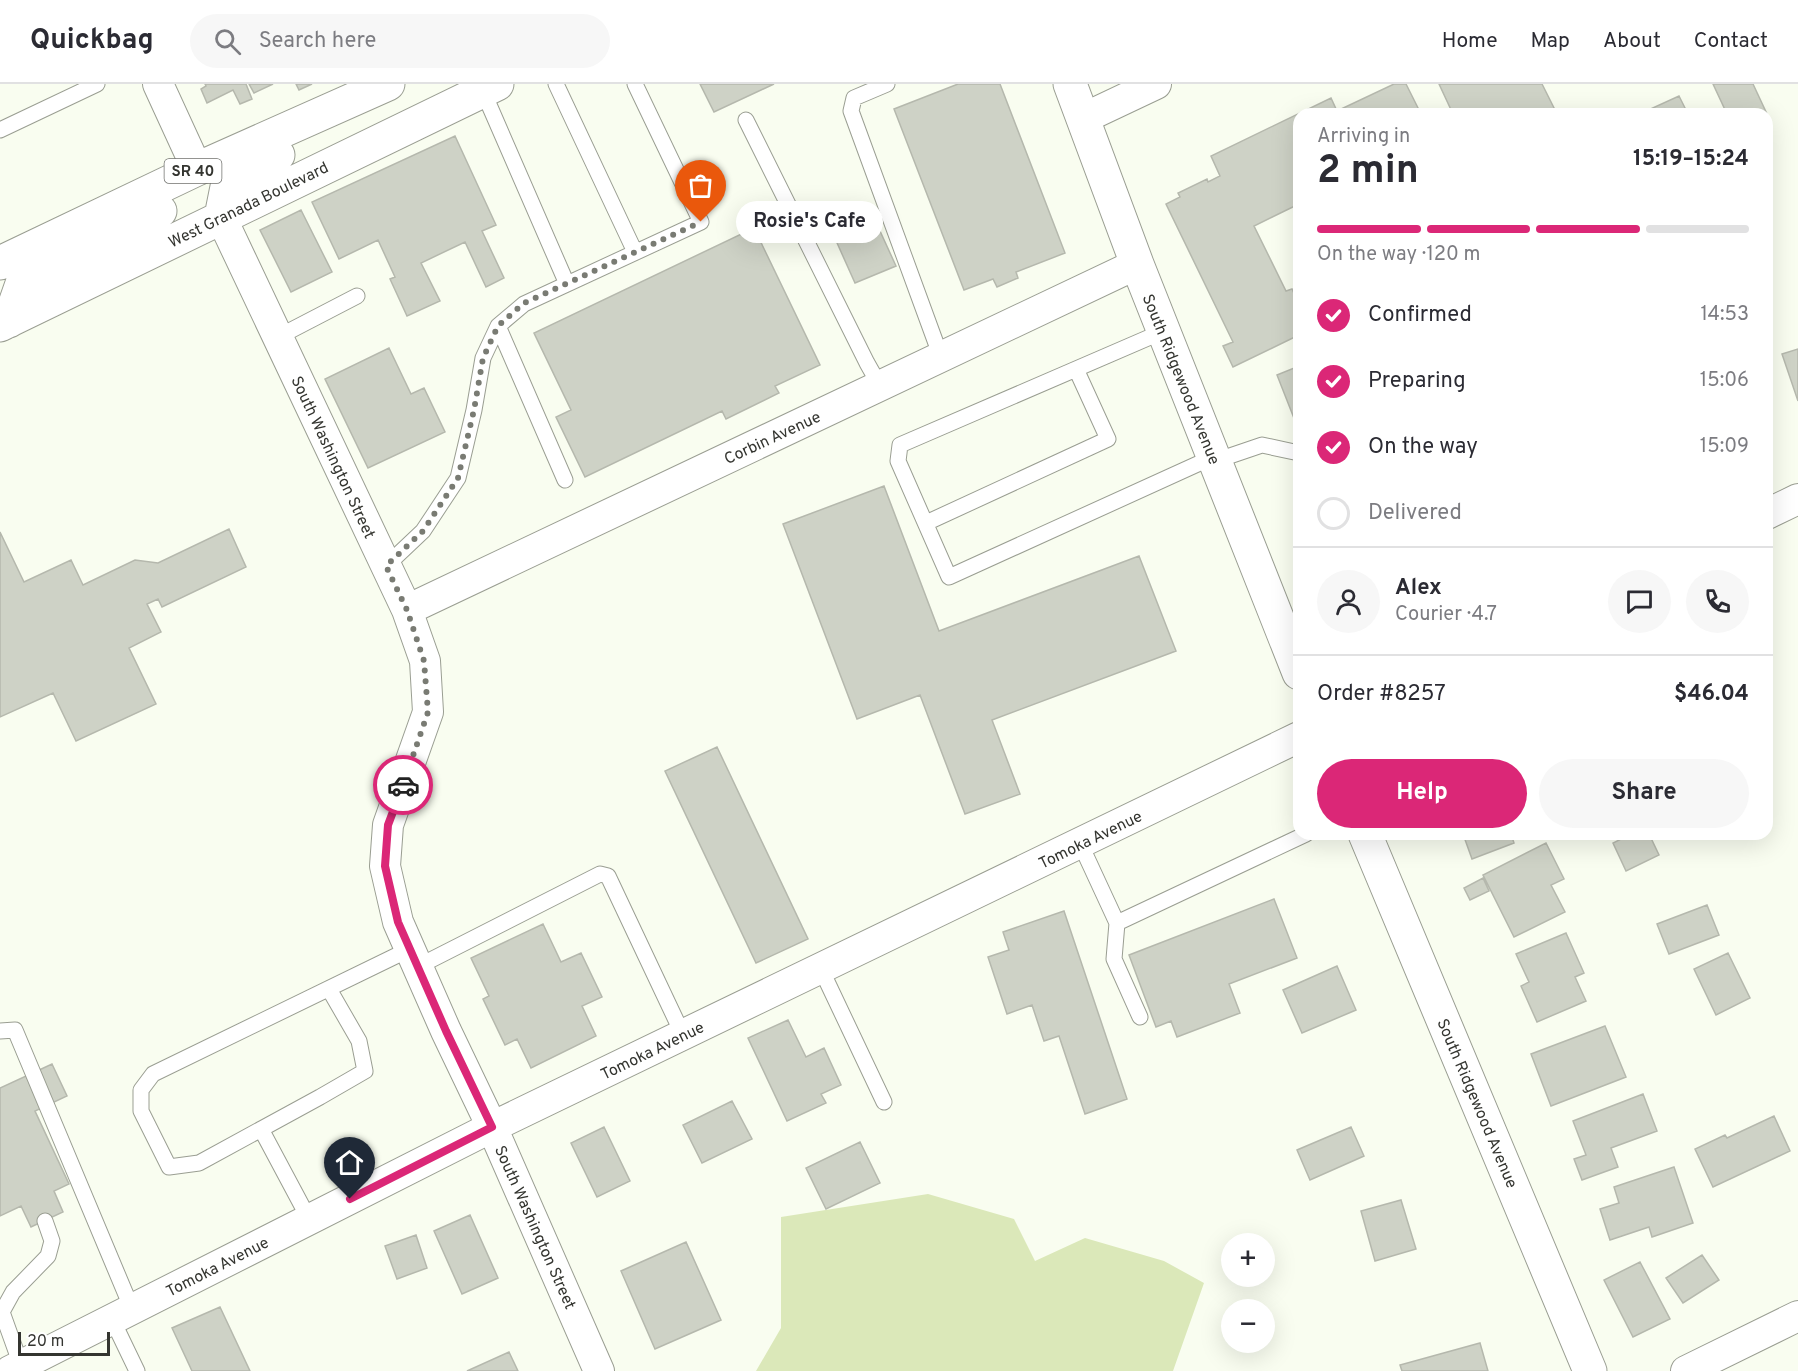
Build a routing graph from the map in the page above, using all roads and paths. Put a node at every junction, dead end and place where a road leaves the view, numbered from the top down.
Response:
1 (158, 84) edge
2 (556, 84) edge
3 (634, 84) edge
4 (887, 84) edge
5 (1070, 84) edge
6 (1156, 84) edge
7 (88, 86) edge
8 (380, 87) edge
9 (490, 87) edge
10 (1083, 118) junction
11 (746, 120) dead end
12 (0, 130) edge
13 (197, 169) junction
14 (221, 217) junction
15 (635, 252) junction
16 (0, 263) edge
17 (1137, 264) junction
18 (567, 284) junction
19 (357, 296) dead end
20 (4, 323) edge
21 (498, 326) junction
22 (1164, 331) junction
23 (278, 337) junction
24 (941, 357) junction
25 (1076, 369) junction
26 (880, 386) junction
27 (1293, 452) edge
28 (1214, 459) junction
29 (566, 480) dead end
30 (1798, 499) edge
31 (1773, 511) edge
32 (926, 523) junction
33 (386, 566) junction
34 (407, 610) junction
35 (1293, 658) edge
36 (1293, 740) edge
37 (1293, 840) edge
38 (1368, 840) edge
39 (1080, 843) junction
40 (1118, 923) junction
41 (413, 958) junction
42 (821, 969) junction
43 (329, 989) junction
44 (1140, 1017) dead end
45 (0, 1031) edge
46 (683, 1035) junction
47 (884, 1102) dead end
48 (492, 1127) junction
49 (261, 1129) junction
50 (309, 1219) junction
51 (45, 1221) dead end
52 (122, 1314) junction
53 (1798, 1316) edge
54 (15, 1368) edge
55 (137, 1371) edge
56 (599, 1371) edge
57 (1590, 1371) edge
58 (1686, 1371) edge

1 - 13 street
2 - 15 lane
3 - 15 lane
4 - 24 lane
5 - 10 main road, South Ridgewood Avenue
6 - 10 street
7 - 12 lane
8 - 13 main road, SR 40
8 - 14 main road
9 - 14 main road, West Granada Boulevard
9 - 18 lane
10 - 17 main road, South Ridgewood Avenue
11 - 26 lane
13 - 16 main road, SR 40
13 - 20 main road
14 - 20 main road, West Granada Boulevard
14 - 23 street, South Washington Street
15 - 18 lane
17 - 22 main road, South Ridgewood Avenue
17 - 24 street, Corbin Avenue
18 - 21 lane
19 - 23 lane
21 - 29 lane
21 - 33 lane
22 - 25 lane
22 - 28 main road, South Ridgewood Avenue
23 - 33 street, South Washington Street
24 - 26 street, Corbin Avenue
25 - 32 lane
25 - 32 lane
26 - 34 street, Corbin Avenue
27 - 28 lane
28 - 32 lane
28 - 35 main road, South Ridgewood Avenue
30 - 31 street
33 - 34 street, South Washington Street
34 - 41 street, South Washington Street
36 - 39 street, Tomoka Avenue
37 - 40 lane
38 - 57 main road, South Ridgewood Avenue
39 - 40 lane
39 - 42 street, Tomoka Avenue
40 - 44 lane
41 - 43 lane
41 - 46 lane
41 - 48 street, South Washington Street
42 - 46 street, Tomoka Avenue
42 - 47 lane
43 - 49 lane
43 - 49 lane
45 - 52 lane
46 - 48 street, Tomoka Avenue
48 - 50 street, Tomoka Avenue
48 - 56 street, South Washington Street
49 - 50 lane
50 - 52 street, Tomoka Avenue
51 - 54 lane
52 - 54 street, Tomoka Avenue
52 - 55 lane
53 - 58 street

